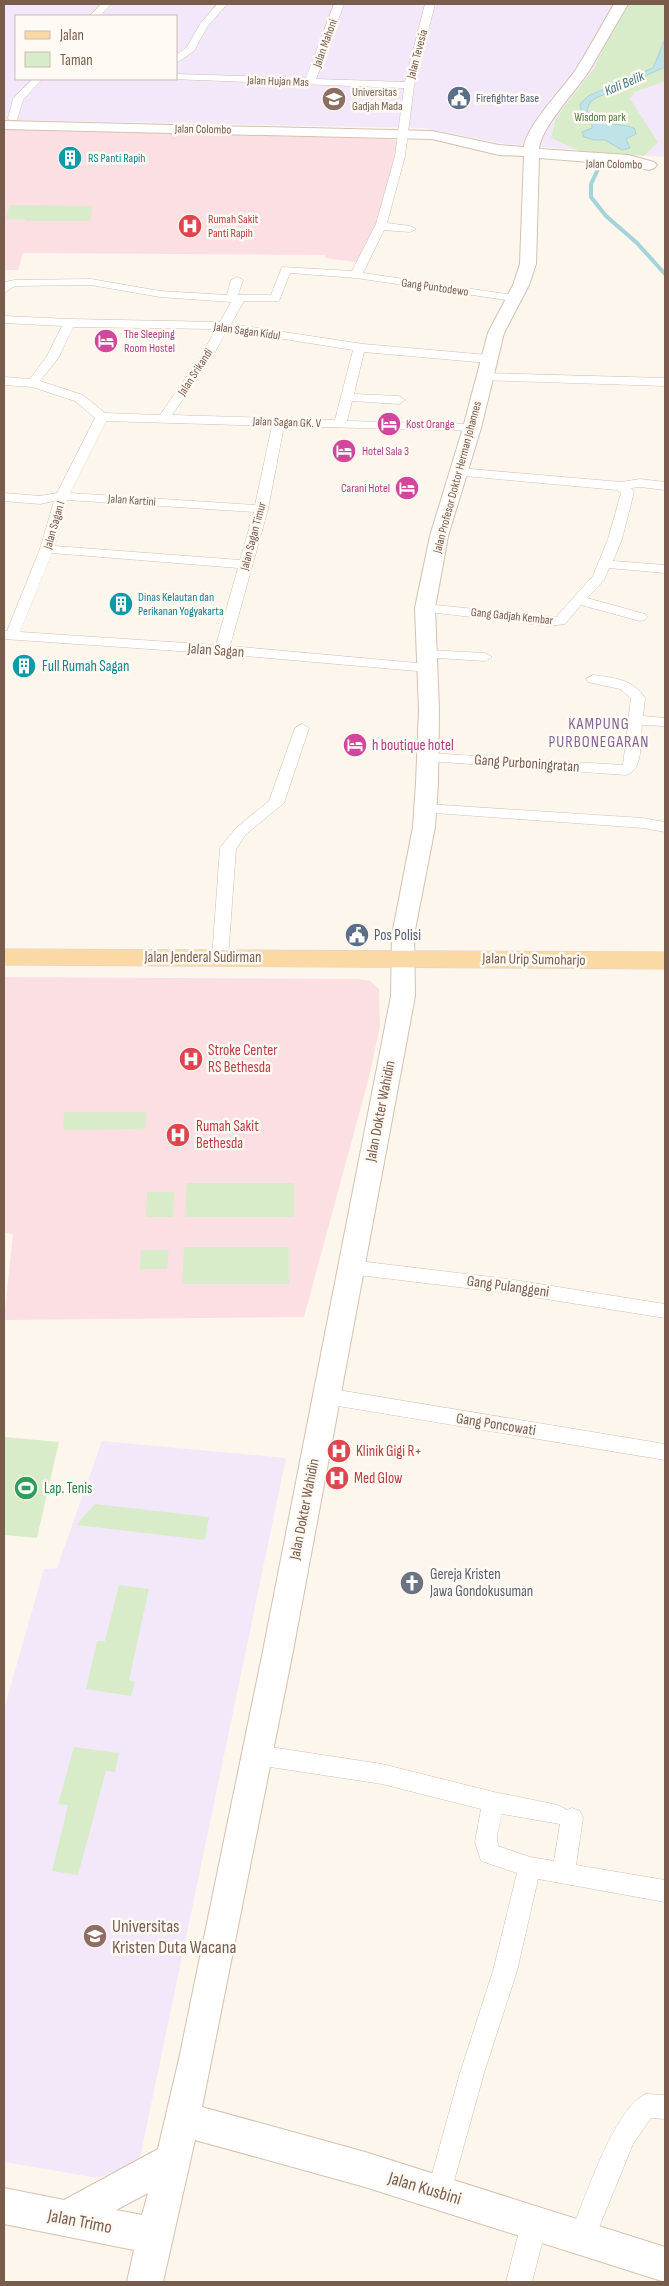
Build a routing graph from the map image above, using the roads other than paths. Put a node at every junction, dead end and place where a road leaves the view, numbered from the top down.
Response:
1 (106, 4) edge
2 (222, 4) edge
3 (339, 4) edge
4 (430, 4) edge
5 (621, 4) edge
6 (96, 15) edge
7 (178, 60) edge
8 (192, 63) junction
9 (178, 75) edge
10 (36, 80) edge
11 (310, 82) junction
12 (409, 85) junction
13 (8, 121) edge
14 (536, 133) junction
15 (403, 135) junction
16 (458, 141) junction
17 (530, 156) junction
18 (665, 166) edge
19 (380, 226) junction
20 (410, 228) dead end
21 (356, 275) junction
22 (236, 280) dead end
23 (4, 290) edge
24 (513, 298) junction
25 (235, 299) junction
26 (4, 319) edge
27 (69, 323) junction
28 (223, 326) junction
29 (359, 348) junction
30 (486, 368) junction
31 (4, 381) edge
32 (665, 382) edge
33 (33, 384) junction
34 (347, 397) junction
35 (399, 400) dead end
36 (102, 417) junction
37 (165, 418) junction
38 (279, 422) junction
39 (340, 423) junction
40 (472, 428) junction
41 (459, 472) junction
42 (621, 486) junction
43 (665, 486) edge
44 (62, 496) junction
45 (4, 497) edge
46 (261, 509) junction
47 (47, 550) junction
48 (605, 564) junction
49 (246, 565) junction
50 (665, 569) edge
51 (578, 600) junction
52 (425, 608) junction
53 (640, 617) dead end
54 (8, 635) edge
55 (222, 650) junction
56 (485, 656) dead end
57 (427, 661) junction
58 (593, 679) dead end
59 (634, 720) junction
60 (665, 722) edge
61 (302, 728) dead end
62 (428, 757) junction
63 (426, 809) junction
64 (665, 827) edge
65 (4, 957) edge
66 (220, 958) junction
67 (403, 958) junction
68 (665, 961) edge
69 (350, 1267) junction
70 (665, 1312) edge
71 (326, 1396) junction
72 (665, 1452) edge
73 (257, 1755) junction
74 (494, 1802) junction
75 (530, 1867) junction
76 (563, 1872) junction
77 (665, 1891) edge
78 (665, 2106) edge
79 (183, 2119) junction
80 (174, 2159) junction
81 (439, 2192) junction
82 (4, 2206) edge
83 (67, 2218) junction
84 (534, 2224) junction
85 (156, 2236) junction
86 (582, 2238) junction
87 (665, 2265) edge
88 (145, 2282) edge
89 (519, 2282) edge

1 - 6 street
2 - 8 street
3 - 11 street, Jalan Mahoni
4 - 12 street, Jalan Tevesia
5 - 14 main road, Jalan Profesor Doktor Herman Johannes
7 - 8 street
8 - 9 street, Jalan Hujan Mas
8 - 11 street, Jalan Hujan Mas
10 - 13 street
11 - 12 street, Jalan Hujan Mas
12 - 15 street, Jalan Tevesia
13 - 15 main road, Jalan Colombo
14 - 16 main road
14 - 17 main road, Jalan Profesor Doktor Herman Johannes
15 - 16 main road, Jalan Colombo
15 - 17 main road, Jalan Colombo
15 - 19 street, Jalan Tevesia
16 - 17 main road, Jalan Colombo
17 - 18 main road, Jalan Colombo
17 - 24 main road, Jalan Profesor Doktor Herman Johannes
19 - 20 street
19 - 21 street, Jalan Tevesia
21 - 24 street, Gang Puntodewo
21 - 25 street, Gang Puntodewo
22 - 25 street, Jalan Srikandi
23 - 25 street
24 - 30 main road, Jalan Profesor Doktor Herman Johannes
25 - 28 street, Jalan Srikandi
26 - 27 street, Jalan Sagan Kidul
27 - 28 street, Jalan Sagan Kidul
27 - 33 street
28 - 29 street, Jalan Sagan Kidul
28 - 37 street, Jalan Srikandi
29 - 30 street, Jalan Sagan Kidul
29 - 34 street
30 - 32 street, Jalan Sagan Kidul
30 - 40 main road, Jalan Profesor Doktor Herman Johannes
31 - 33 street
33 - 36 street
34 - 35 street
34 - 39 street
36 - 37 street, Jalan Sagan GK. V
36 - 44 street, Jalan Sagan I
37 - 38 street, Jalan Sagan GK. V
38 - 39 street, Jalan Sagan GK. V
38 - 46 street, Jalan Sagan Timur
39 - 40 street, Jalan Sagan GK. V
40 - 41 main road, Jalan Profesor Doktor Herman Johannes
41 - 42 street
41 - 52 main road, Jalan Profesor Doktor Herman Johannes
42 - 43 street
42 - 48 street, Gang Gadjah Kembar
44 - 45 street, Jalan Kartini
44 - 46 street, Jalan Kartini
44 - 47 street, Jalan Sagan I
46 - 49 street, Jalan Sagan Timur
47 - 49 street
47 - 54 street, Jalan Sagan I
48 - 50 street
48 - 51 street, Gang Gadjah Kembar
49 - 55 street, Jalan Sagan Timur
51 - 52 street, Gang Gadjah Kembar
51 - 53 street
52 - 57 main road, Jalan Profesor Doktor Herman Johannes
54 - 55 street, Jalan Sagan
55 - 57 street, Jalan Sagan
56 - 57 street, Jalan Sagan
57 - 62 main road, Jalan Profesor Doktor Herman Johannes
58 - 59 street
59 - 60 street
59 - 62 street, Gang Purboningratan
61 - 66 street
62 - 63 main road, Jalan Profesor Doktor Herman Johannes
63 - 64 street
63 - 67 main road, Jalan Profesor Doktor Herman Johannes
65 - 66 main road, Jalan Jenderal Sudirman
66 - 67 main road, Jalan Jenderal Sudirman
67 - 68 main road, Jalan Urip Sumoharjo
67 - 69 main road, Jalan Dokter Wahidin
69 - 70 street, Gang Pulanggeni
69 - 71 main road, Jalan Dokter Wahidin
71 - 72 street, Gang Poncowati
71 - 73 main road, Jalan Dokter Wahidin
73 - 74 street
73 - 79 main road, Jalan Dokter Wahidin
74 - 75 street
74 - 76 street
75 - 76 street
75 - 81 street
76 - 77 street
78 - 86 street
79 - 80 main road, Jalan Dokter Wahidin
79 - 81 main road, Jalan Kusbini
80 - 83 main road
80 - 85 main road, Jalan Dokter Wahidin
81 - 84 main road, Jalan Kusbini
82 - 83 main road, Jalan Trimo
83 - 85 main road, Jalan Trimo
84 - 86 main road, Jalan Kusbini
84 - 89 street
85 - 88 main road, Jalan Dokter Wahidin
86 - 87 main road, Jalan Kusbini

